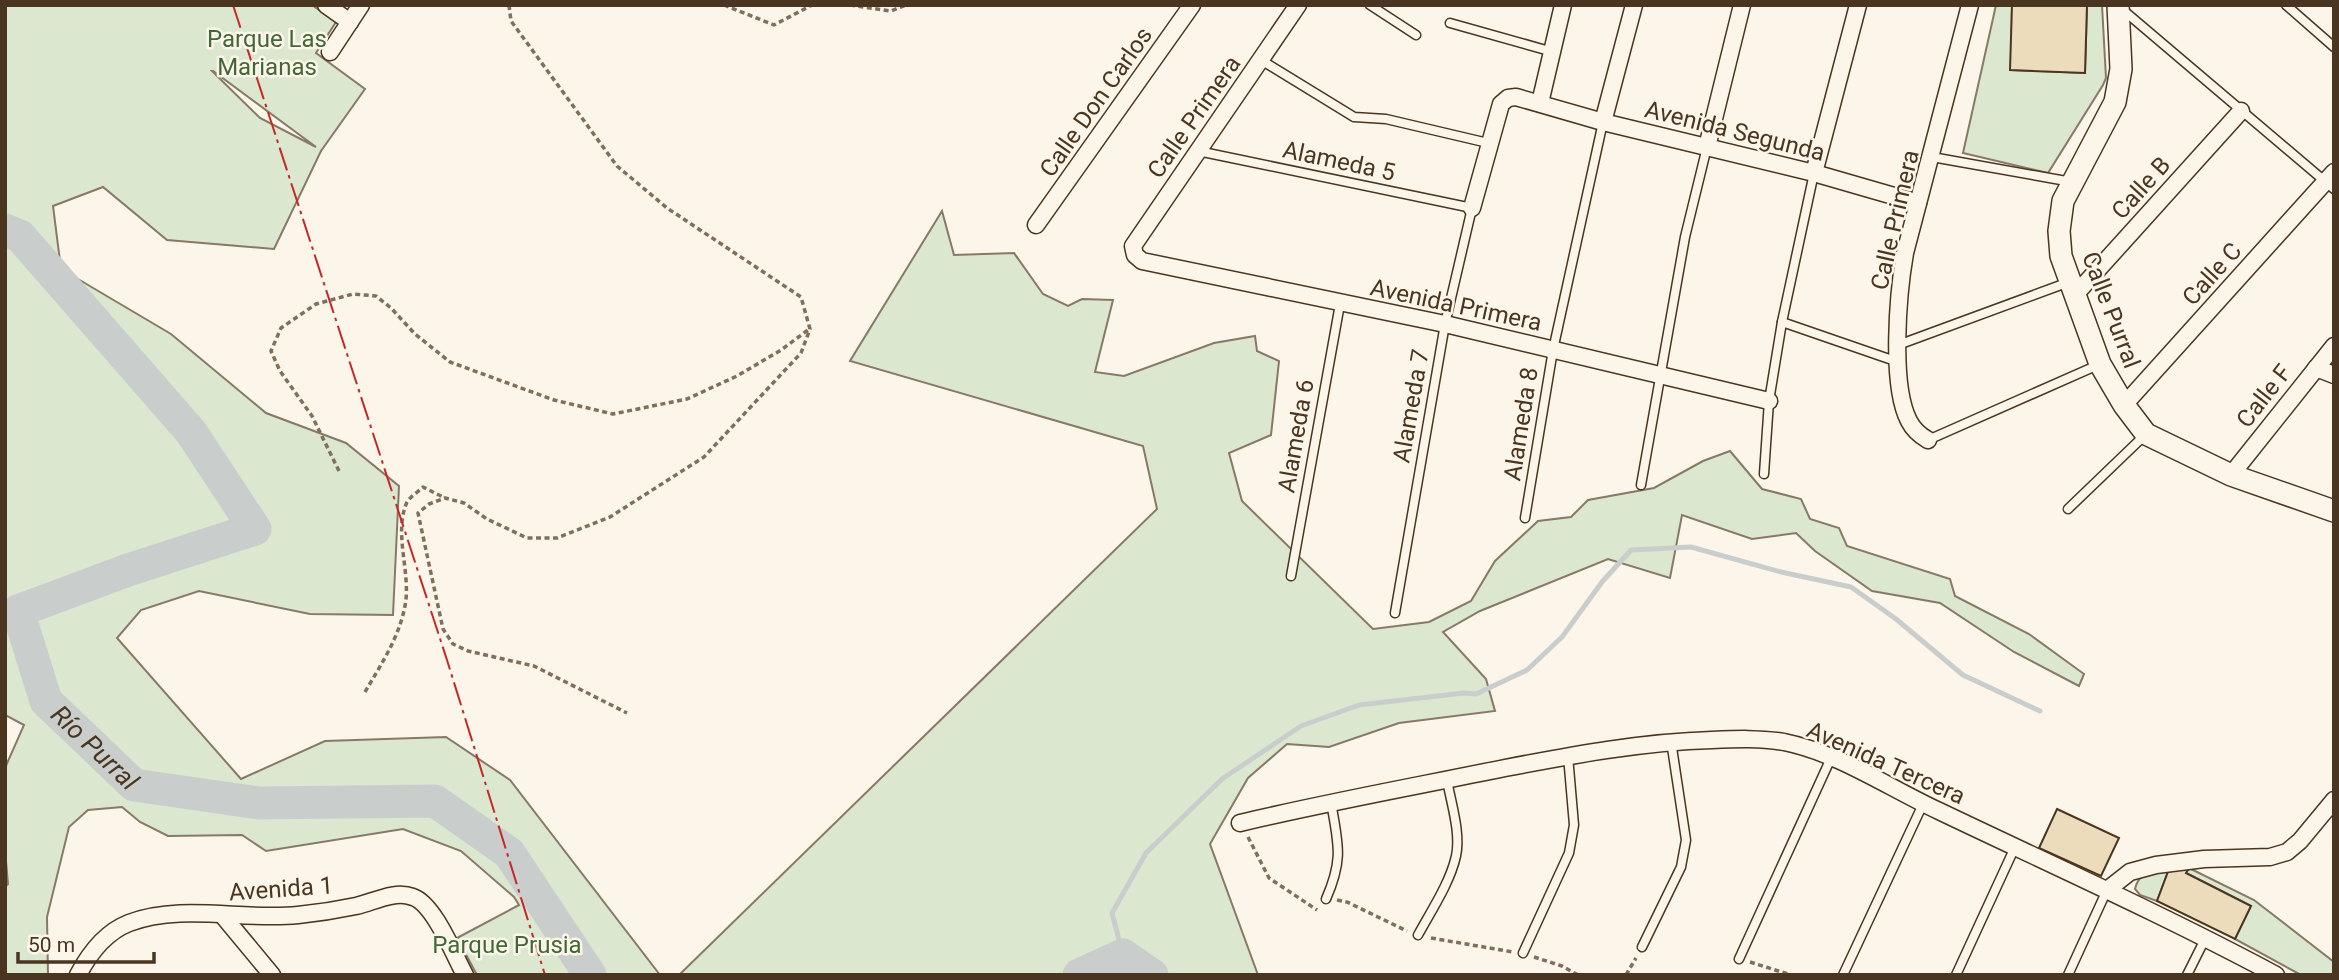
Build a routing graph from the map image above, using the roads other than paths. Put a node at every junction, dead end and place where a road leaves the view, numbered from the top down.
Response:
1 (326, 5) edge
2 (361, 5) edge
3 (1192, 5) edge
4 (1298, 5) edge
5 (1370, 5) edge
6 (1563, 5) edge
7 (1634, 5) edge
8 (1742, 5) edge
9 (1857, 5) edge
10 (1970, 5) edge
11 (2118, 5) edge
12 (2286, 5) edge
13 (350, 22) junction
14 (1450, 23) dead end
15 (1416, 35) dead end
16 (2330, 45) edge
17 (330, 52) dead end
18 (1553, 52) junction
19 (1261, 60) junction
20 (1540, 103) junction
21 (2241, 111) junction
22 (1603, 122) junction
23 (1489, 143) junction
24 (1707, 147) junction
25 (1198, 151) junction
26 (1932, 157) junction
27 (1814, 173) junction
28 (2331, 181) edge
29 (2072, 182) junction
30 (1918, 203) junction
31 (1472, 208) junction
32 (1036, 225) dead end
33 (1135, 255) joint
34 (2072, 289) junction
35 (1340, 304) junction
36 (1782, 322) junction
37 (1445, 324) junction
38 (1897, 345) junction
39 (2334, 346) edge
40 (1553, 350) junction
41 (1898, 362) junction
42 (2100, 364) junction
43 (2316, 368) junction
44 (1659, 374) junction
45 (2334, 375) edge
46 (1769, 401) junction
47 (2124, 405) junction
48 (2146, 434) junction
49 (1928, 440) joint
50 (1764, 474) dead end
51 (2231, 475) junction
52 (1641, 485) dead end
53 (2067, 509) dead end
54 (2334, 511) edge
55 (1525, 518) dead end
56 (1291, 576) dead end
57 (1395, 613) dead end
58 (1671, 741) junction
59 (1568, 756) junction
60 (1831, 758) junction
61 (1447, 780) junction
62 (2334, 800) edge
63 (1331, 802) junction
64 (1923, 804) junction
65 (1240, 823) road end
66 (2015, 847) junction
67 (2107, 890) junction
68 (1326, 898) road end
69 (223, 916) junction
70 (1418, 935) road end
71 (2206, 937) junction
72 (1642, 947) road end
73 (1523, 953) road end
74 (1739, 959) road end
75 (78, 975) edge
76 (272, 975) edge
77 (465, 975) edge
78 (1843, 975) edge
79 (1956, 975) edge
80 (2068, 975) edge
81 (2187, 975) edge
82 (2276, 975) edge

1 - 13 street
2 - 13 street
3 - 32 street, Calle Don Carlos
4 - 19 street, Calle Primera
5 - 15 lane
6 - 18 street
7 - 22 street
8 - 24 street
9 - 27 street
10 - 26 street, Calle Primera
11 - 21 lane
11 - 29 street, Calle Purral
12 - 16 lane
13 - 17 street
14 - 18 lane
18 - 20 street
19 - 23 lane
19 - 25 street, Calle Primera
20 - 22 street, Avenida Segunda
20 - 23 street, Avenida Segunda
21 - 28 lane
21 - 34 street, Calle B
22 - 24 street, Avenida Segunda
22 - 40 lane, Alameda 8
23 - 31 street
24 - 27 street, Avenida Segunda
24 - 44 lane
25 - 31 lane, Alameda 5
25 - 33 street, Calle Primera
26 - 29 lane
26 - 30 street, Calle Primera
27 - 30 street, Avenida Segunda
27 - 36 lane
28 - 47 street, Calle C
29 - 34 street, Calle Purral
30 - 38 street, Calle Primera
31 - 37 lane, Alameda 7
33 - 35 street, Avenida Primera
34 - 38 lane
34 - 42 street, Calle Purral
35 - 37 street, Avenida Primera
35 - 56 lane, Alameda 6
36 - 41 lane
36 - 46 lane
37 - 40 street, Avenida Primera
37 - 57 lane, Alameda 7
38 - 41 street, Calle Primera
39 - 43 street, Calle F
40 - 44 street, Avenida Primera
40 - 55 lane, Alameda 8
41 - 49 street, Calle Primera
42 - 47 street, Calle Purral
42 - 49 lane
43 - 45 street
43 - 51 street, Calle F
44 - 46 street, Avenida Primera
44 - 52 lane
46 - 50 lane
47 - 48 street, Calle Purral
48 - 51 street, Calle Purral
48 - 53 lane
51 - 54 street, Calle Purral
58 - 59 street, Avenida Tercera
58 - 60 street, Avenida Tercera
58 - 72 lane
59 - 61 street, Avenida Tercera
59 - 73 lane
60 - 64 street, Avenida Tercera
60 - 74 lane
61 - 63 street, Avenida Tercera
61 - 70 lane
62 - 67 street
63 - 65 street, Avenida Tercera
63 - 68 lane
64 - 66 street, Avenida Tercera
64 - 78 lane
66 - 67 street, Avenida Tercera
66 - 79 lane
67 - 71 street, Avenida Tercera
67 - 80 lane
69 - 75 street, Avenida 1
69 - 76 street
69 - 77 street, Avenida 1
71 - 81 lane
71 - 82 street, Avenida Tercera

